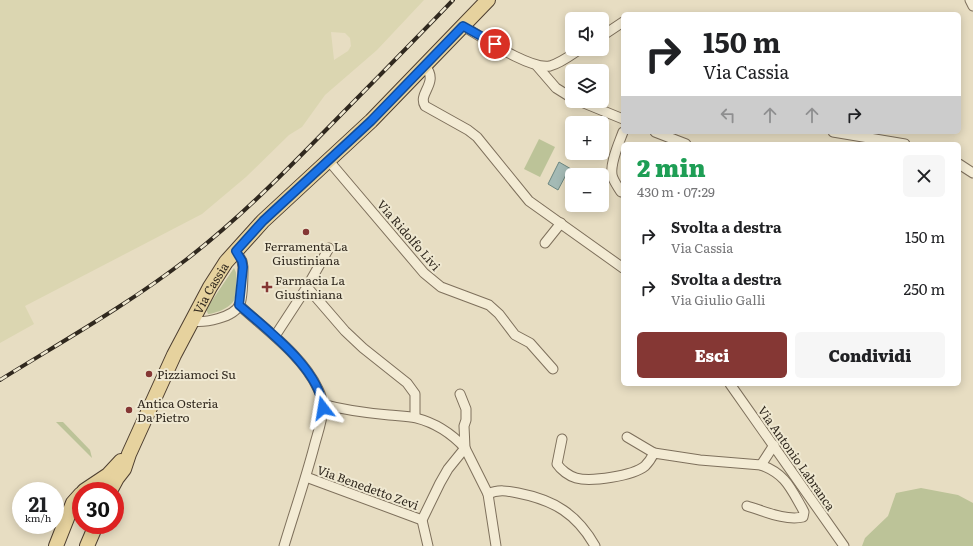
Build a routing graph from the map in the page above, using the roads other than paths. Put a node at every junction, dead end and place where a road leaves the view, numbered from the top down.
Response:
1 (488, 0) edge
2 (970, 0) edge
3 (973, 6) edge
4 (621, 23) edge
5 (463, 26) junction
6 (609, 31) edge
7 (570, 56) edge
8 (425, 66) junction
9 (537, 66) junction
10 (565, 94) edge
11 (595, 108) edge
12 (621, 119) edge
13 (622, 134) edge
14 (660, 134) edge
15 (845, 134) edge
16 (678, 142) edge
17 (893, 142) edge
18 (329, 161) junction
19 (961, 165) edge
20 (973, 173) edge
21 (621, 192) dead end
22 (561, 223) junction
23 (545, 243) dead end
24 (330, 248) dead end
25 (236, 251) junction
26 (621, 267) edge
27 (307, 287) junction
28 (239, 305) junction
29 (192, 321) junction
30 (275, 336) junction
31 (553, 369) dead end
32 (731, 386) edge
33 (460, 394) dead end
34 (322, 404) junction
35 (415, 417) junction
36 (627, 437) dead end
37 (562, 439) dead end
38 (774, 445) junction
39 (465, 448) junction
40 (654, 453) junction
41 (129, 454) junction
42 (761, 465) junction
43 (306, 477) junction
44 (97, 482) edge
45 (116, 482) edge
46 (488, 494) junction
47 (72, 506) edge
48 (746, 506) dead end
49 (422, 520) junction
50 (92, 534) edge
51 (56, 546) edge
52 (87, 546) edge
53 (284, 546) edge
54 (428, 546) edge
55 (496, 546) edge
56 (595, 546) edge
57 (844, 546) edge

1 - 5 main road, Via Cassia
2 - 3 street
4 - 6 street
5 - 8 main road, Via Cassia
5 - 9 street
7 - 9 street
8 - 18 main road, Via Cassia
8 - 22 street
9 - 10 street
11 - 12 street
13 - 21 street
14 - 16 street
15 - 17 street
18 - 25 main road, Via Cassia
18 - 31 street, Via Ridolfo Livi
19 - 20 street
22 - 23 street
22 - 26 street
24 - 27 street
25 - 28 street
25 - 29 main road, Via Cassia
27 - 30 street
27 - 35 street
28 - 29 street
28 - 30 street
29 - 41 main road, Via Cassia
30 - 34 street
32 - 38 street, Via Antonio Labranca
33 - 39 street
34 - 35 street
34 - 43 street
35 - 39 street
36 - 40 street
37 - 40 street
38 - 42 street
38 - 57 street, Via Antonio Labranca
39 - 46 street
39 - 49 street
40 - 42 street
41 - 44 main road, Via Cassia
41 - 45 main road, Via Cassia
42 - 48 street
43 - 49 street, Via Benedetto Zevi
43 - 53 street
46 - 55 street
46 - 56 street
47 - 51 main road, Via Cassia
49 - 54 street
50 - 52 main road

